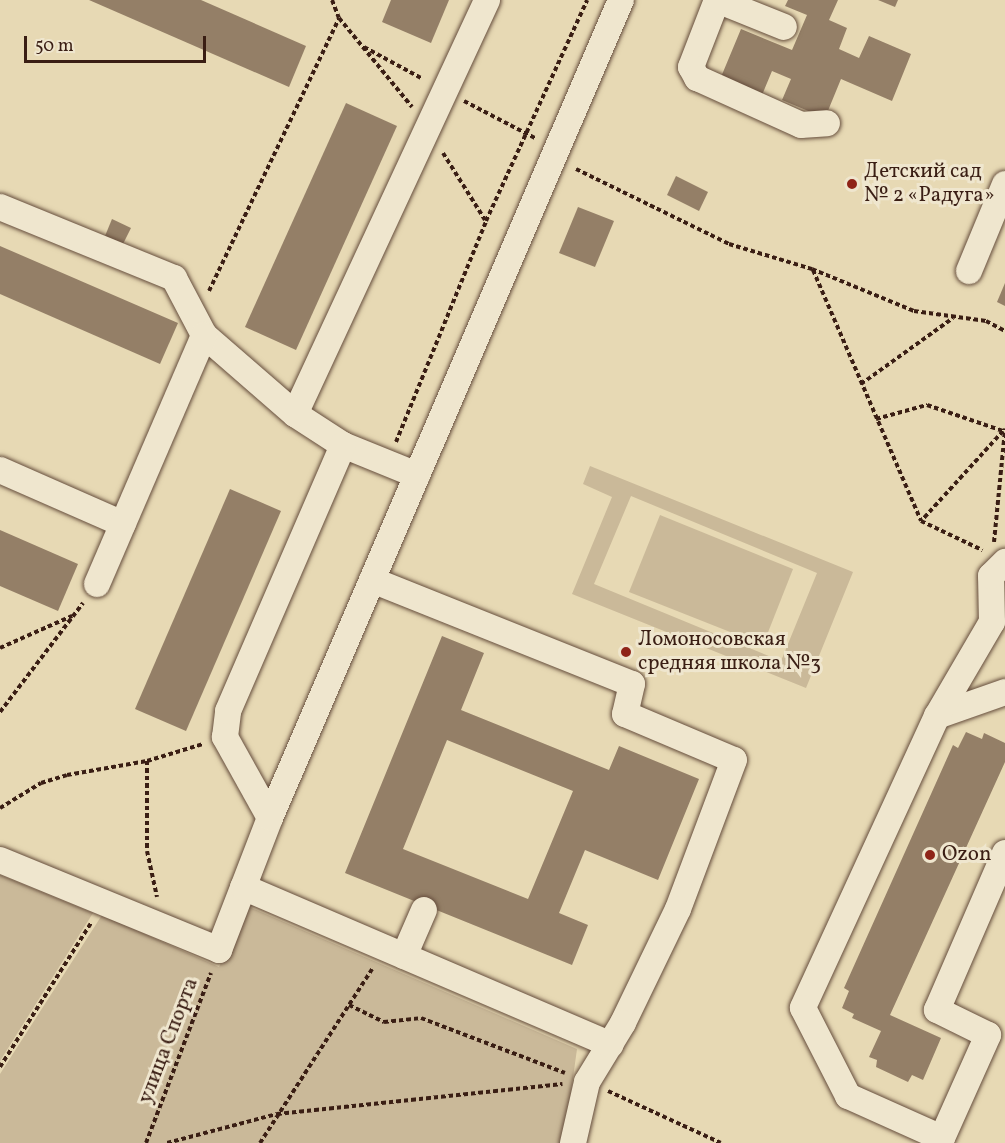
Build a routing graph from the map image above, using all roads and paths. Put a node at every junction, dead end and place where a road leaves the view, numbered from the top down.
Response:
1 (332, 0) edge
2 (487, 0) edge
3 (587, 0) edge
4 (621, 0) edge
5 (717, 0) edge
6 (784, 27) dead end
7 (827, 123) dead end
8 (553, 158) junction
9 (1005, 184) edge
10 (0, 207) edge
11 (812, 269) junction
12 (969, 271) dead end
13 (953, 318) junction
14 (200, 327) junction
15 (1005, 331) edge
16 (861, 384) junction
17 (295, 414) junction
18 (876, 419) junction
19 (1004, 430) edge
20 (343, 445) junction
21 (387, 463) junction
22 (0, 470) edge
23 (417, 475) junction
24 (921, 521) junction
25 (123, 524) junction
26 (1005, 562) edge
27 (372, 580) junction
28 (97, 584) joint
29 (72, 616) junction
30 (0, 648) edge
31 (1005, 692) edge
32 (0, 712) edge
33 (936, 716) junction
34 (225, 737) junction
35 (147, 761) junction
36 (0, 808) edge
37 (270, 818) junction
38 (1005, 853) edge
39 (0, 860) edge
40 (243, 887) junction
41 (104, 902) junction
42 (424, 910) dead end
43 (168, 928) junction
44 (219, 950) junction
45 (394, 952) junction
46 (349, 1005) junction
47 (611, 1045) junction
48 (0, 1067) edge
49 (587, 1082) junction
50 (277, 1114) junction
51 (948, 1141) edge
52 (146, 1143) edge
53 (167, 1143) edge
54 (260, 1143) edge
55 (573, 1143) edge
56 (721, 1143) edge

1 - 14 path
2 - 17 street
3 - 21 path
4 - 8 street
5 - 6 street
5 - 7 street
8 - 11 path
8 - 23 street
9 - 12 street
10 - 14 street
11 - 13 path
11 - 16 path
13 - 15 path
13 - 16 path
14 - 17 street
14 - 25 street
16 - 18 path
17 - 20 street
18 - 19 path
18 - 24 path
19 - 24 path
19 - 24 path
20 - 21 street
20 - 34 street
21 - 23 street
22 - 25 street
23 - 27 street
25 - 28 street
26 - 33 street
27 - 37 street
27 - 47 street
28 - 29 path
29 - 30 path
29 - 32 path
31 - 33 street
33 - 51 street
34 - 35 path
34 - 37 street
35 - 36 path
35 - 43 path
37 - 40 street
38 - 51 street
39 - 41 street
40 - 44 street
40 - 45 street
41 - 43 street
41 - 48 path
42 - 45 street
43 - 44 street
44 - 52 path, улица Спорта
45 - 46 path
45 - 47 street
46 - 49 path
46 - 50 path
47 - 49 street
49 - 50 path
49 - 55 street
49 - 56 path
50 - 53 path
50 - 54 path

